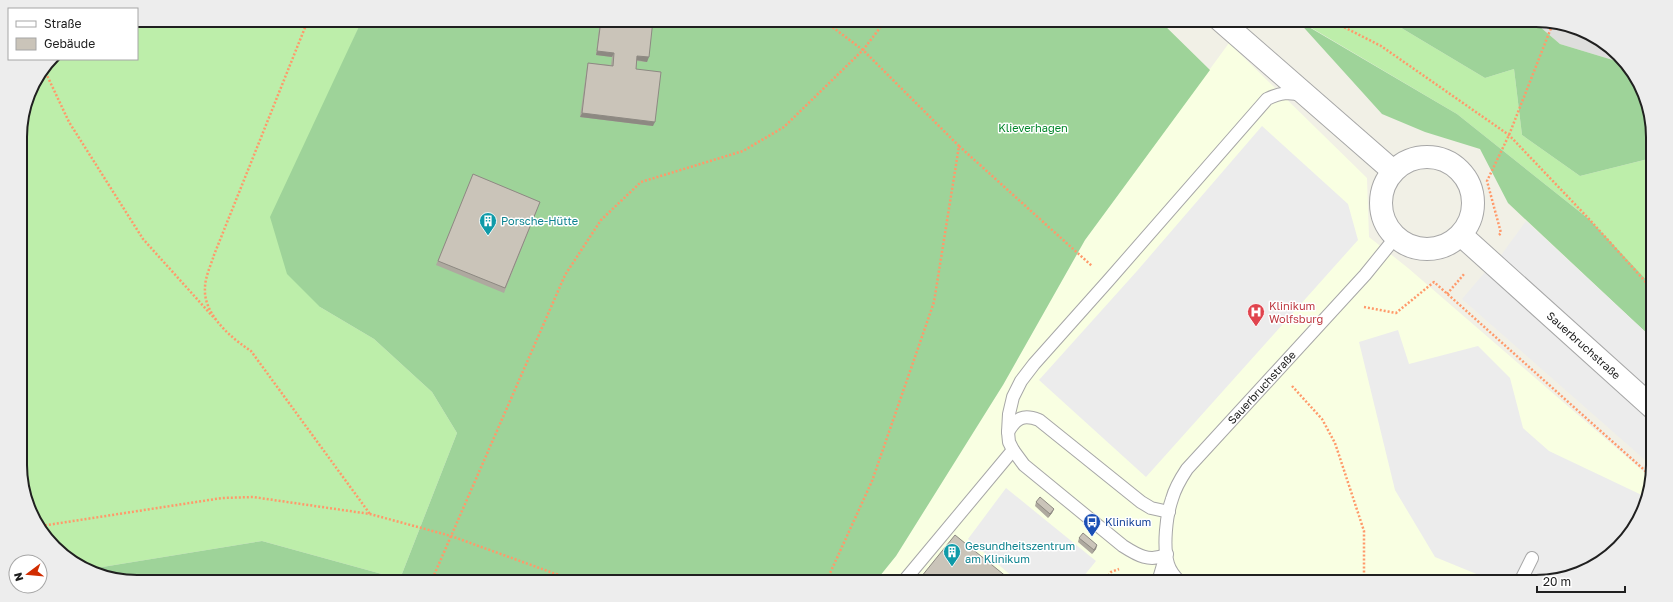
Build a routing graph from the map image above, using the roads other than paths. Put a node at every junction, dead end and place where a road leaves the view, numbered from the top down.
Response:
1 (1228, 27) edge
2 (1309, 98) junction
3 (1393, 171) junction
4 (1461, 235) junction
5 (1395, 238) junction
6 (1646, 402) edge
7 (1008, 432) junction
8 (1013, 450) junction
9 (1169, 512) junction
10 (1166, 554) junction
11 (1532, 558) dead end
12 (909, 575) edge
13 (1160, 575) edge
14 (1174, 575) edge
15 (1524, 575) edge

1 - 2 street
2 - 3 street
2 - 7 lane
3 - 4 street
3 - 5 street
4 - 5 street
4 - 6 street, Sauerbruchstraße
5 - 9 lane, Sauerbruchstraße
7 - 8 lane
7 - 9 lane
8 - 10 lane
8 - 12 lane
9 - 10 lane, Sauerbruchstraße
10 - 13 lane
10 - 14 lane
11 - 15 lane

